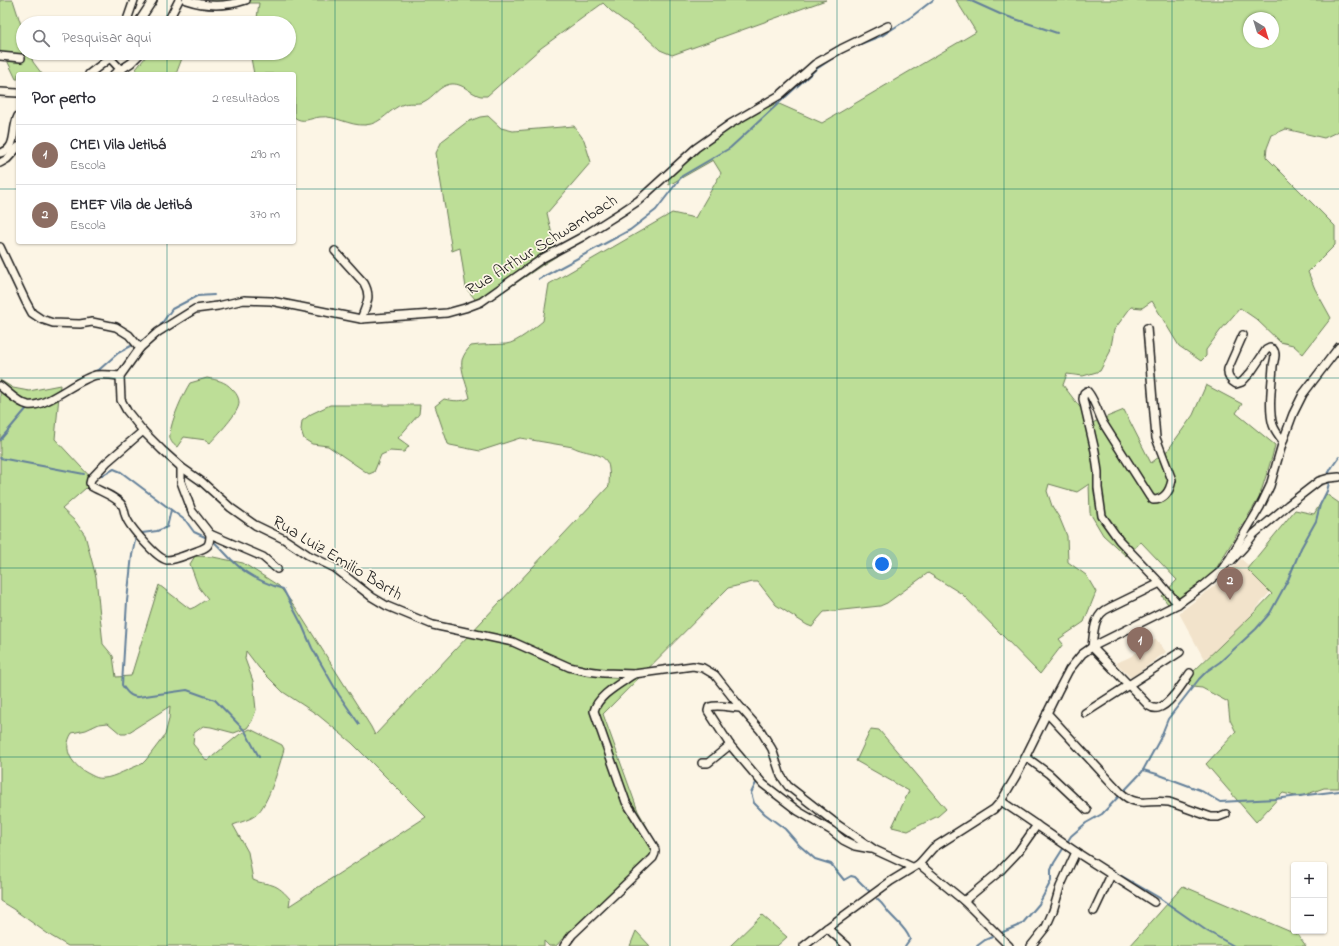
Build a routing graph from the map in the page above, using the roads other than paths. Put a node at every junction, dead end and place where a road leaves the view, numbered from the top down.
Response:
1 (134, 0) edge
2 (153, 0) edge
3 (179, 0) edge
4 (186, 0) edge
5 (246, 0) edge
6 (128, 16) edge
7 (143, 16) edge
8 (171, 16) edge
9 (888, 26) dead end
10 (0, 56) edge
11 (16, 58) edge
12 (106, 60) edge
13 (114, 60) edge
14 (133, 60) edge
15 (91, 72) edge
16 (118, 72) edge
17 (0, 92) edge
18 (16, 93) edge
19 (16, 120) edge
20 (16, 149) edge
21 (0, 153) edge
22 (0, 163) edge
23 (0, 247) edge
24 (335, 251) dead end
25 (361, 318) junction
26 (1147, 328) dead end
27 (1243, 335) dead end
28 (1339, 347) edge
29 (140, 348) junction
30 (120, 376) junction
31 (0, 386) edge
32 (143, 431) junction
33 (1283, 441) junction
34 (181, 467) junction
35 (1339, 477) edge
36 (210, 534) junction
37 (277, 569) dead end
38 (1220, 572) junction
39 (1160, 583) junction
40 (1178, 604) junction
41 (1092, 647) junction
42 (1180, 652) dead end
43 (1190, 673) dead end
44 (634, 674) junction
45 (1129, 684) junction
46 (741, 708) junction
47 (1047, 713) junction
48 (1085, 713) dead end
49 (730, 745) junction
50 (1026, 757) junction
51 (702, 763) dead end
52 (1001, 801) junction
53 (1086, 810) dead end
54 (1226, 814) dead end
55 (1037, 825) junction
56 (875, 850) junction
57 (1076, 852) junction
58 (919, 864) junction
59 (912, 868) junction
60 (1111, 875) junction
61 (964, 902) junction
62 (1154, 902) dead end
63 (1094, 912) dead end
64 (827, 928) junction
65 (564, 946) edge
66 (804, 946) edge
67 (847, 946) edge
68 (1010, 946) edge
69 (1031, 946) edge

1 - 6 street
2 - 7 street
3 - 8 street
4 - 5 street
9 - 25 street, Rua Arthur Schwambach
10 - 11 street
12 - 15 street
13 - 16 street
14 - 16 street
17 - 18 street
19 - 21 street
20 - 22 street
23 - 29 street
24 - 25 street
25 - 29 street, Rua Arthur Schwambach
26 - 39 street
27 - 33 street
28 - 33 street
29 - 30 street, Rua Arthur Schwambach
30 - 31 street
30 - 32 street
32 - 34 street
32 - 36 street
33 - 38 street
34 - 36 street
34 - 44 street, Rua Luiz Emilio Barth
35 - 38 street
36 - 37 street
38 - 40 street
39 - 40 street
39 - 41 street
40 - 41 street
41 - 45 street
41 - 47 street
42 - 45 street
43 - 45 street
44 - 46 street, Rua Luiz Emilio Barth
44 - 65 street
45 - 48 street
46 - 49 street
46 - 56 street, Rua Luiz Emilio Barth
47 - 50 street
47 - 54 street
49 - 51 street
49 - 56 street
50 - 52 street
50 - 53 street
52 - 55 street
52 - 58 street
55 - 57 street
55 - 61 street
56 - 59 street, Rua Luiz Emilio Barth
57 - 60 street
57 - 69 street
58 - 59 street
58 - 61 street
59 - 64 street
60 - 62 street
60 - 63 street
61 - 68 street
64 - 66 street
64 - 67 street

